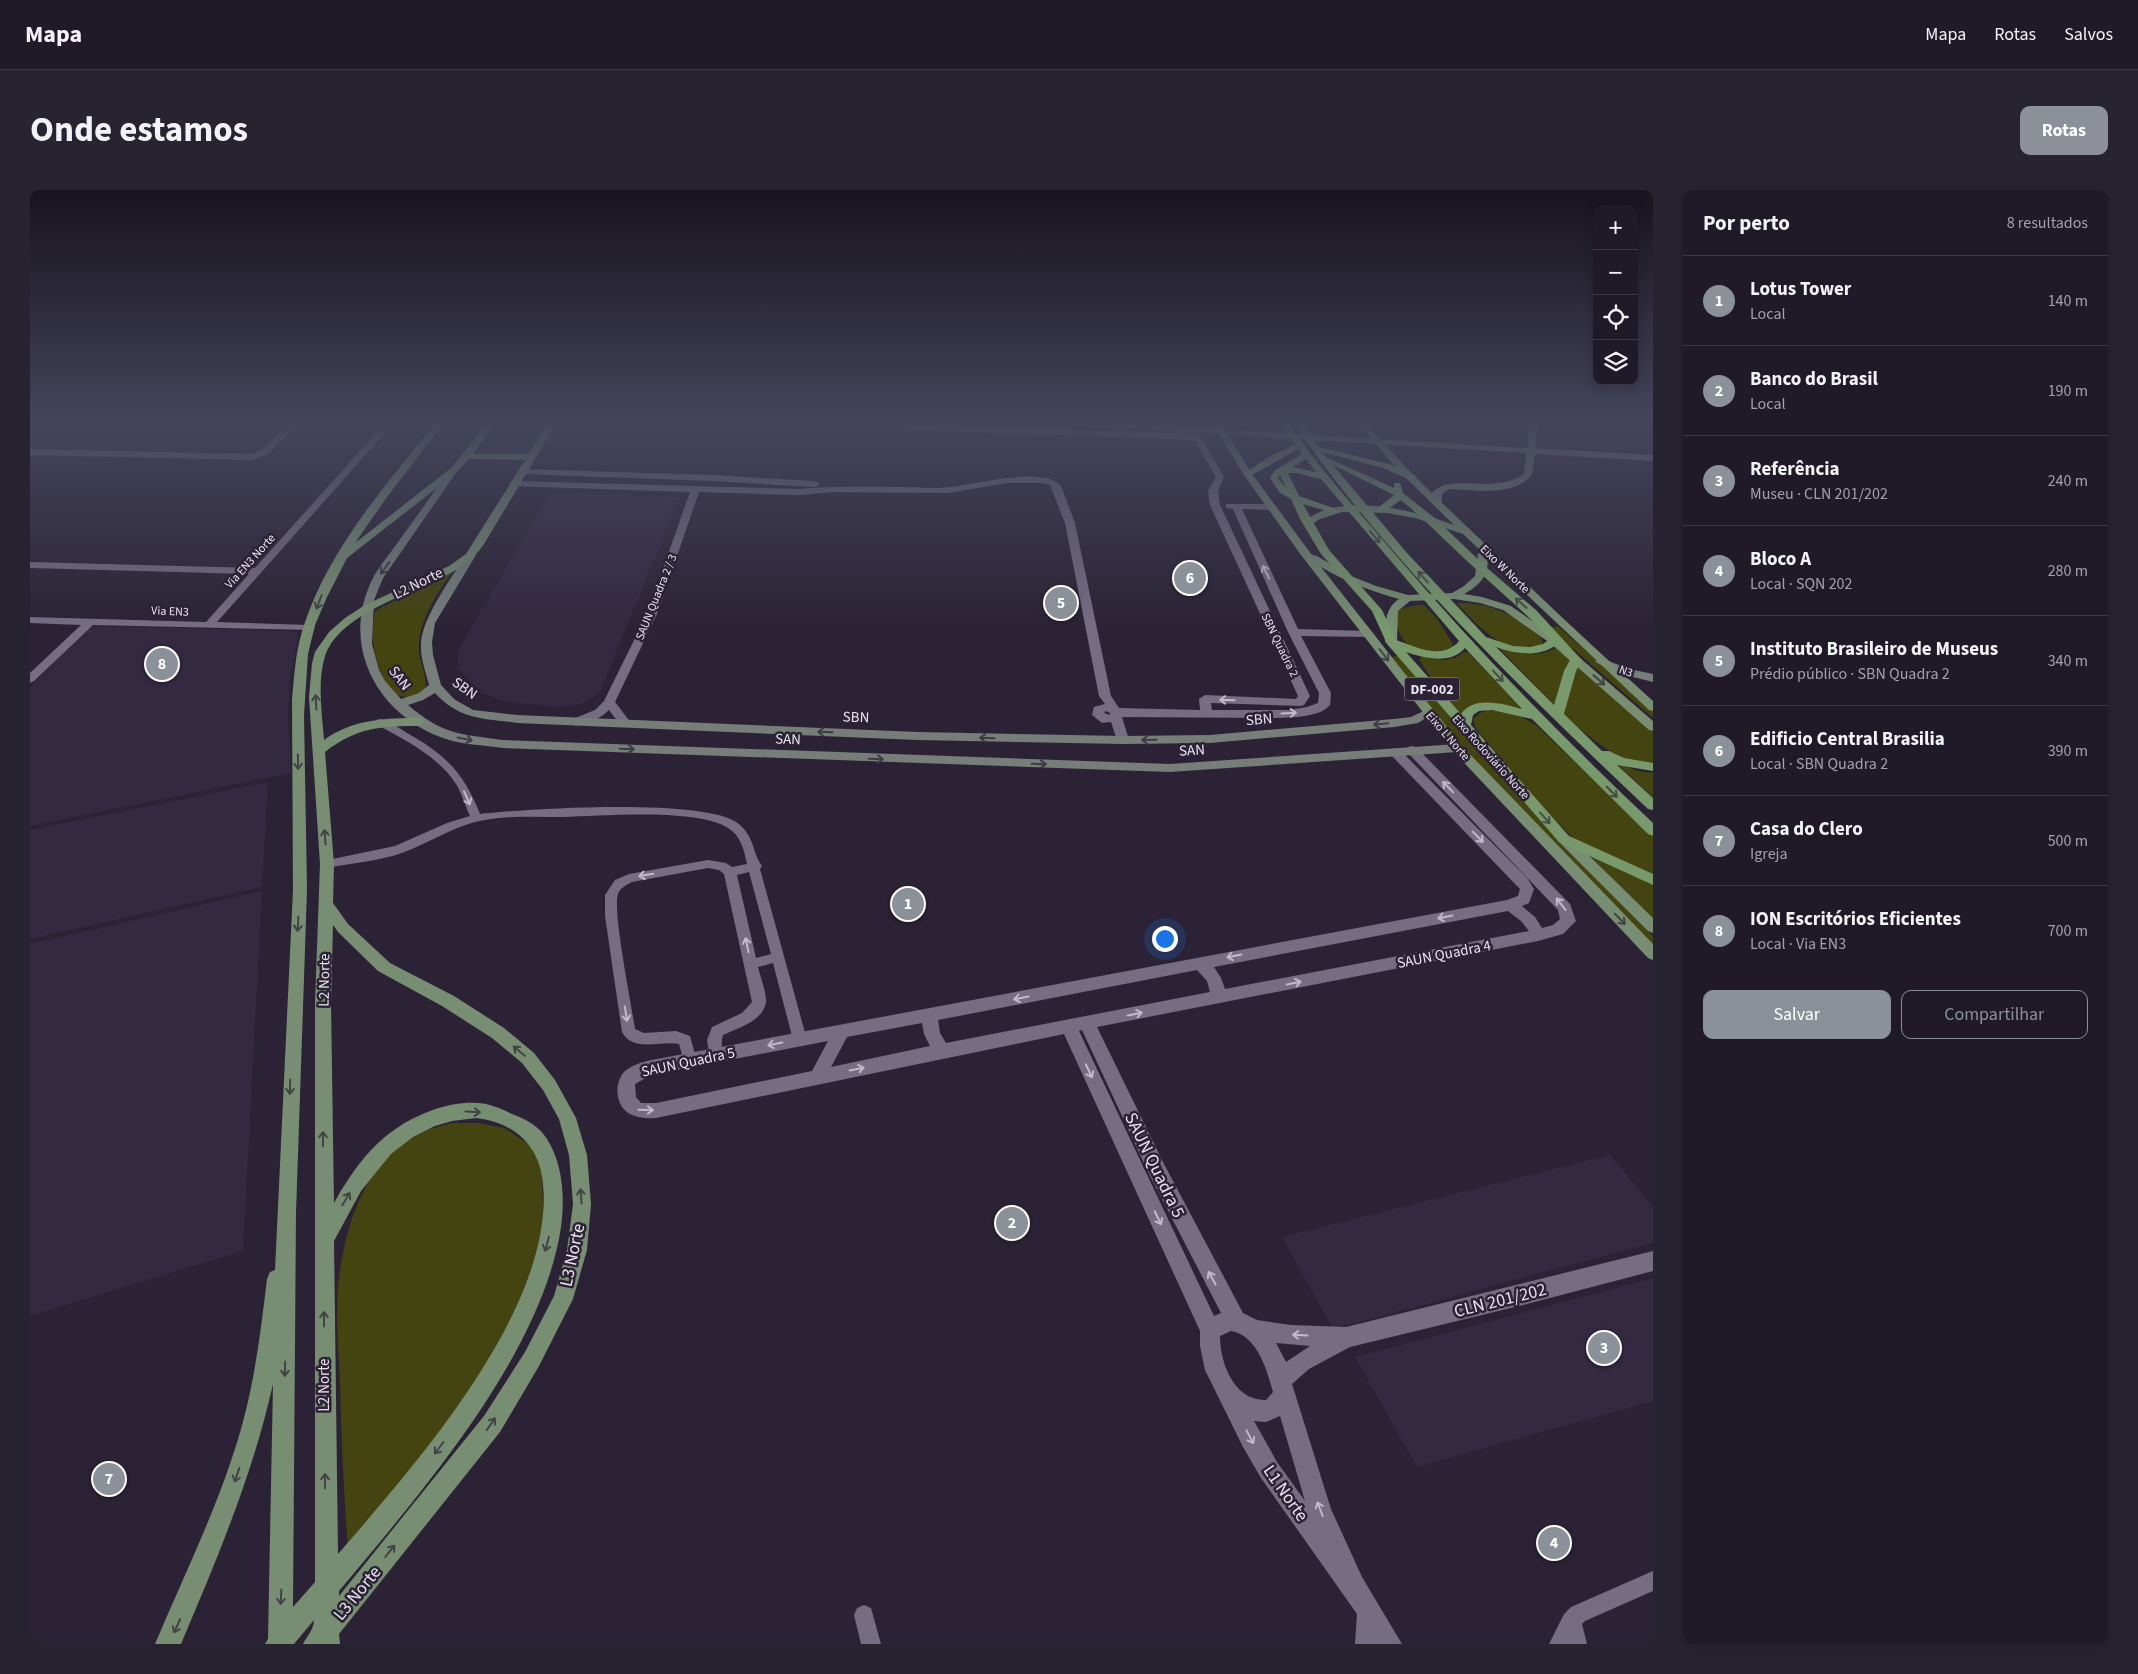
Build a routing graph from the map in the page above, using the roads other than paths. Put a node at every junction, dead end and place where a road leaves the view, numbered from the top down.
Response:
1 (329, 492) edge
2 (385, 492) edge
3 (426, 492) edge
4 (439, 492) edge
5 (509, 492) edge
6 (694, 492) edge
7 (755, 492) edge
8 (760, 492) joint
9 (801, 492) edge
10 (1059, 492) edge
11 (1213, 492) edge
12 (1261, 492) edge
13 (1293, 492) edge
14 (1337, 492) edge
15 (1351, 492) edge
16 (1395, 492) edge
17 (1426, 492) edge
18 (1438, 492) edge
19 (1400, 494) junction
20 (1296, 498) junction
21 (1437, 503) junction
22 (1215, 505) junction
23 (1238, 509) junction
24 (1381, 509) junction
25 (1275, 510) junction
26 (1336, 510) junction
27 (1434, 521) junction
28 (1308, 524) junction
29 (1468, 533) junction
30 (1232, 542) junction
31 (1252, 543) junction
32 (1483, 548) junction
33 (1305, 553) junction
34 (471, 555) junction
35 (341, 559) junction
36 (30, 565) edge
37 (1483, 570) junction
38 (258, 571) junction
39 (1347, 578) junction
40 (1255, 592) junction
41 (1276, 593) junction
42 (1453, 596) junction
43 (1411, 598) junction
44 (30, 620) edge
45 (90, 622) junction
46 (208, 626) junction
47 (1292, 627) junction
48 (309, 628) junction
49 (1364, 629) junction
50 (1481, 637) junction
51 (1465, 641) junction
52 (1554, 641) junction
53 (1391, 642) junction
54 (1287, 659) junction
55 (1308, 660) junction
56 (1576, 660) junction
57 (1601, 661) junction
58 (1653, 678) edge
59 (30, 679) edge
60 (436, 686) junction
61 (1105, 696) junction
62 (609, 702) junction
63 (399, 704) junction
64 (1653, 707) edge
65 (1100, 712) junction
66 (1116, 713) junction
67 (1206, 714) junction
68 (1428, 714) junction
69 (1558, 714) junction
70 (1536, 716) junction
71 (517, 720) junction
72 (380, 722) junction
73 (420, 722) junction
74 (577, 722) junction
75 (625, 723) junction
76 (684, 726) junction
77 (1464, 727) junction
78 (1653, 727) edge
79 (918, 736) junction
80 (1210, 739) junction
81 (1103, 740) junction
82 (1123, 740) junction
83 (503, 744) junction
84 (1589, 745) junction
85 (1457, 748) junction
86 (1412, 750) junction
87 (319, 751) junction
88 (670, 751) junction
89 (1396, 752) junction
90 (1223, 756) junction
91 (918, 760) junction
92 (1653, 767) edge
93 (1653, 806) edge
94 (476, 818) junction
95 (1653, 831) edge
96 (1564, 839) junction
97 (327, 864) junction
98 (756, 866) junction
99 (730, 872) junction
100 (1653, 880) edge
101 (325, 902) junction
102 (1510, 905) junction
103 (1653, 927) edge
104 (1538, 935) junction
105 (1653, 954) edge
106 (778, 957) junction
107 (750, 964) junction
108 (1200, 964) junction
109 (1218, 997) junction
110 (929, 1015) junction
111 (1087, 1024) junction
112 (1068, 1027) junction
113 (842, 1031) junction
114 (800, 1040) junction
115 (942, 1051) junction
116 (715, 1056) junction
117 (690, 1061) junction
118 (819, 1077) junction
119 (286, 1215) junction
120 (323, 1242) junction
121 (1653, 1261) edge
122 (1245, 1326) junction
123 (1210, 1330) junction
124 (1347, 1337) junction
125 (1282, 1386) junction
126 (1229, 1394) junction
127 (1653, 1581) edge
128 (1353, 1586) junction
129 (1369, 1612) junction
130 (864, 1615) dead end
131 (1571, 1621) junction
132 (168, 1644) edge
133 (279, 1644) edge
134 (316, 1644) edge
135 (326, 1644) edge
136 (871, 1644) edge
137 (1368, 1644) edge
138 (1389, 1644) edge
139 (1559, 1644) edge
140 (1577, 1644) edge

1 - 38 street, Via EN3 Norte
2 - 35 main road
3 - 35 main road, L2 Norte
4 -> 63 main road, SAN
5 - 34 main road, L2 Norte
6 - 62 street, SAUN Quadra 2 / 3
7 - 8 street
8 - 9 street
10 - 61 street
11 - 22 street
12 - 25 main road, Eixo L Norte
13 - 20 highway, Eixo Rodoviário Norte / DF-002
14 -> 51 highway
50 -> 15 highway
16 - 19 highway
17 - 21 main road, Eixo W Norte
18 - 21 main road
19 - 24 highway
19 - 27 highway
20 - 26 highway
20 - 28 highway, Eixo Rodoviário Norte / DF-002
21 - 29 main road, Eixo W Norte
22 - 23 street
22 - 30 street, SBN Quadra 2
23 - 25 street
23 - 31 street, SBN Quadra 2
24 - 26 main road
24 - 27 main road
25 - 33 main road, Eixo L Norte
26 - 28 main road
27 - 29 main road
27 - 37 highway
28 - 39 highway, Eixo Rodoviário Norte / DF-002
29 - 32 main road, Eixo W Norte
30 - 31 street
30 - 40 street, SBN Quadra 2
41 -> 31 street, SBN Quadra 2
32 - 37 main road
32 - 57 main road, Eixo W Norte
33 - 39 main road, Eixo W Norte
33 - 49 main road, Eixo L Norte
34 - 60 main road, SBN
87 -> 34 main road, L2 Norte
35 -> 48 main road, L2 Norte
36 - 38 street
37 - 42 main road
56 -> 37 highway
38 - 46 street, Via EN3 Norte
39 - 43 main road, Eixo W Norte
39 - 53 highway, Eixo Rodoviário Norte / DF-002
40 - 41 street
40 - 54 street, SBN Quadra 2
41 - 47 street, SBN Quadra 2
42 - 43 main road, Eixo W Norte
42 - 52 main road, Eixo W Norte
43 - 53 main road
44 - 45 street, Via EN3
45 - 46 street, Via EN3
45 - 59 street
46 - 48 street, Via EN3
47 - 49 street, SBN Quadra 2
47 - 55 street, SBN Quadra 2
48 -> 119 main road, L2 Norte
49 -> 68 main road, Eixo L Norte
50 - 52 highway
50 - 69 highway
51 - 53 highway
51 -> 70 highway
52 - 56 main road, Eixo W Norte
53 - 77 highway, Eixo Rodoviário Norte / DF-002
54 - 55 street
54 -> 67 street, SBN Quadra 2
67 -> 55 street, SBN Quadra 2
56 - 69 highway
56 -> 78 main road, Eixo W Norte
57 - 58 main road, N3
57 - 64 main road, Eixo W Norte
60 - 63 main road
60 - 71 main road, SBN
61 - 65 street
61 - 66 street
62 - 74 street, SAUN Quadra 2 / 3
62 - 75 street
63 - 73 main road, SAN
65 - 66 street, SBN Quadra 2
65 - 81 street
66 - 67 street, SBN Quadra 2
66 - 82 street
68 -> 80 main road, SBN
68 - 85 main road, Eixo L Norte
69 - 84 highway
70 - 77 highway
70 -> 95 highway
71 - 74 main road, SBN
71 - 83 main road
72 - 73 main road
72 - 87 main road
72 -> 94 street
73 -> 83 main road, SAN
74 - 75 main road, SBN
75 - 76 main road, SBN
79 -> 76 main road, SBN
76 - 88 main road
77 -> 96 highway, Eixo Rodoviário Norte / DF-002
81 -> 79 main road, SBN
79 - 91 main road
80 -> 82 main road, SBN
80 - 90 main road
81 - 82 main road, SBN
83 -> 88 main road, SAN
84 - 92 highway
84 - 93 highway
85 - 86 main road, SAN
85 -> 105 main road, Eixo L Norte
86 - 89 main road, SAN
104 -> 86 street, SAUN Quadra 4
97 -> 87 main road, L2 Norte
88 -> 91 main road, SAN
89 - 90 main road, SAN
89 -> 102 street
91 -> 90 main road, SAN
94 - 97 street
94 - 98 street
96 - 100 highway, Eixo Rodoviário Norte / DF-002
96 - 103 main road
97 - 101 main road, L2 Norte
98 - 99 street
98 - 106 street
107 -> 99 street
99 -> 117 street
120 -> 101 main road, L2 Norte
134 -> 101 main road, L3 Norte
102 - 104 street
102 -> 108 street
109 -> 104 street, SAUN Quadra 4
106 - 107 street
106 - 114 street
107 - 116 street
108 - 109 street
108 -> 110 street, SAUN Quadra 5
111 -> 109 street, SAUN Quadra 4
110 - 113 street, SAUN Quadra 5
110 - 115 street
111 - 112 street, SAUN Quadra 5
122 -> 111 street, SAUN Quadra 5
112 - 115 street, SAUN Quadra 5
112 -> 123 street, SAUN Quadra 5
113 - 114 street, SAUN Quadra 5
113 - 118 street
114 -> 116 street, SAUN Quadra 5
118 -> 115 street, SAUN Quadra 5
116 - 117 street, SAUN Quadra 5
117 -> 118 street, SAUN Quadra 5
119 -> 132 main road
119 -> 133 main road, L2 Norte
120 -> 133 main road, L3 Norte
135 -> 120 main road, L2 Norte
121 - 124 street, CLN 201/202
122 - 123 street
124 -> 122 street, CLN 201/202
122 - 125 street, SAUN Quadra 5
123 - 126 street, L1 Norte
124 - 125 street, CLN 201/202
125 - 126 street, CLN 201/202
128 -> 125 street, L1 Norte
126 -> 128 street, L1 Norte
127 - 131 street
128 - 129 street, L1 Norte
129 - 137 street
129 - 138 street, L1 Norte
130 - 136 street
131 - 139 street
131 - 140 street

